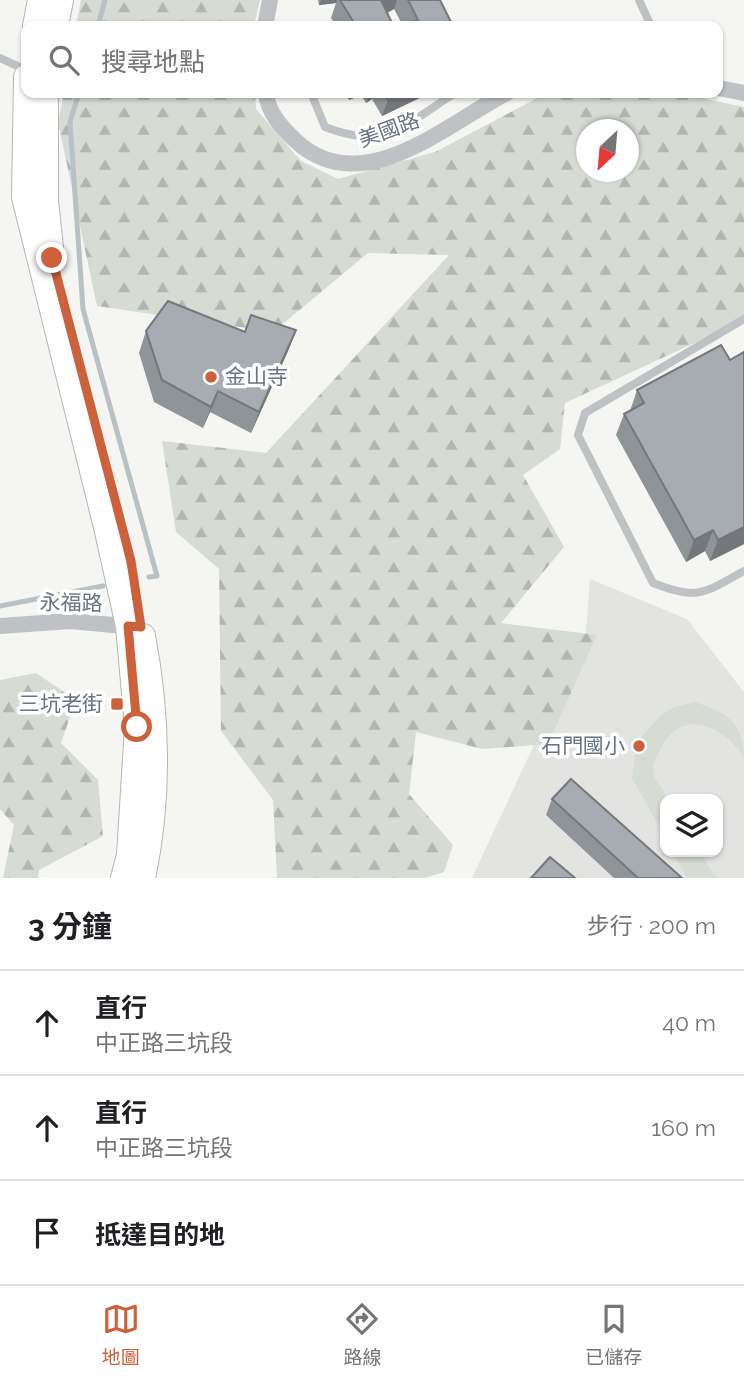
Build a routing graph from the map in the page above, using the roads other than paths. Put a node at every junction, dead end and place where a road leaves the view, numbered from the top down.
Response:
1 (40, 0) edge
2 (61, 0) edge
3 (270, 0) edge
4 (639, 0) edge
5 (36, 21) edge
6 (57, 21) edge
7 (266, 21) edge
8 (649, 21) edge
9 (0, 58) edge
10 (21, 68) edge
11 (723, 89) edge
12 (744, 93) edge
13 (26, 98) edge
14 (46, 98) edge
15 (268, 98) edge
16 (313, 98) edge
17 (447, 98) edge
18 (498, 98) edge
19 (744, 319) edge
20 (744, 571) edge
21 (0, 626) edge
22 (134, 627) junction
23 (123, 878) edge
24 (143, 878) edge

1 - 5 main road
2 - 6 main road
3 - 7 street
4 - 8 lane
9 - 10 lane
11 - 12 street
13 - 22 main road
14 - 22 main road
15 - 18 street, 美國路
16 - 17 lane
19 - 20 lane
21 - 22 street, 永福路
22 - 23 main road
22 - 24 main road

